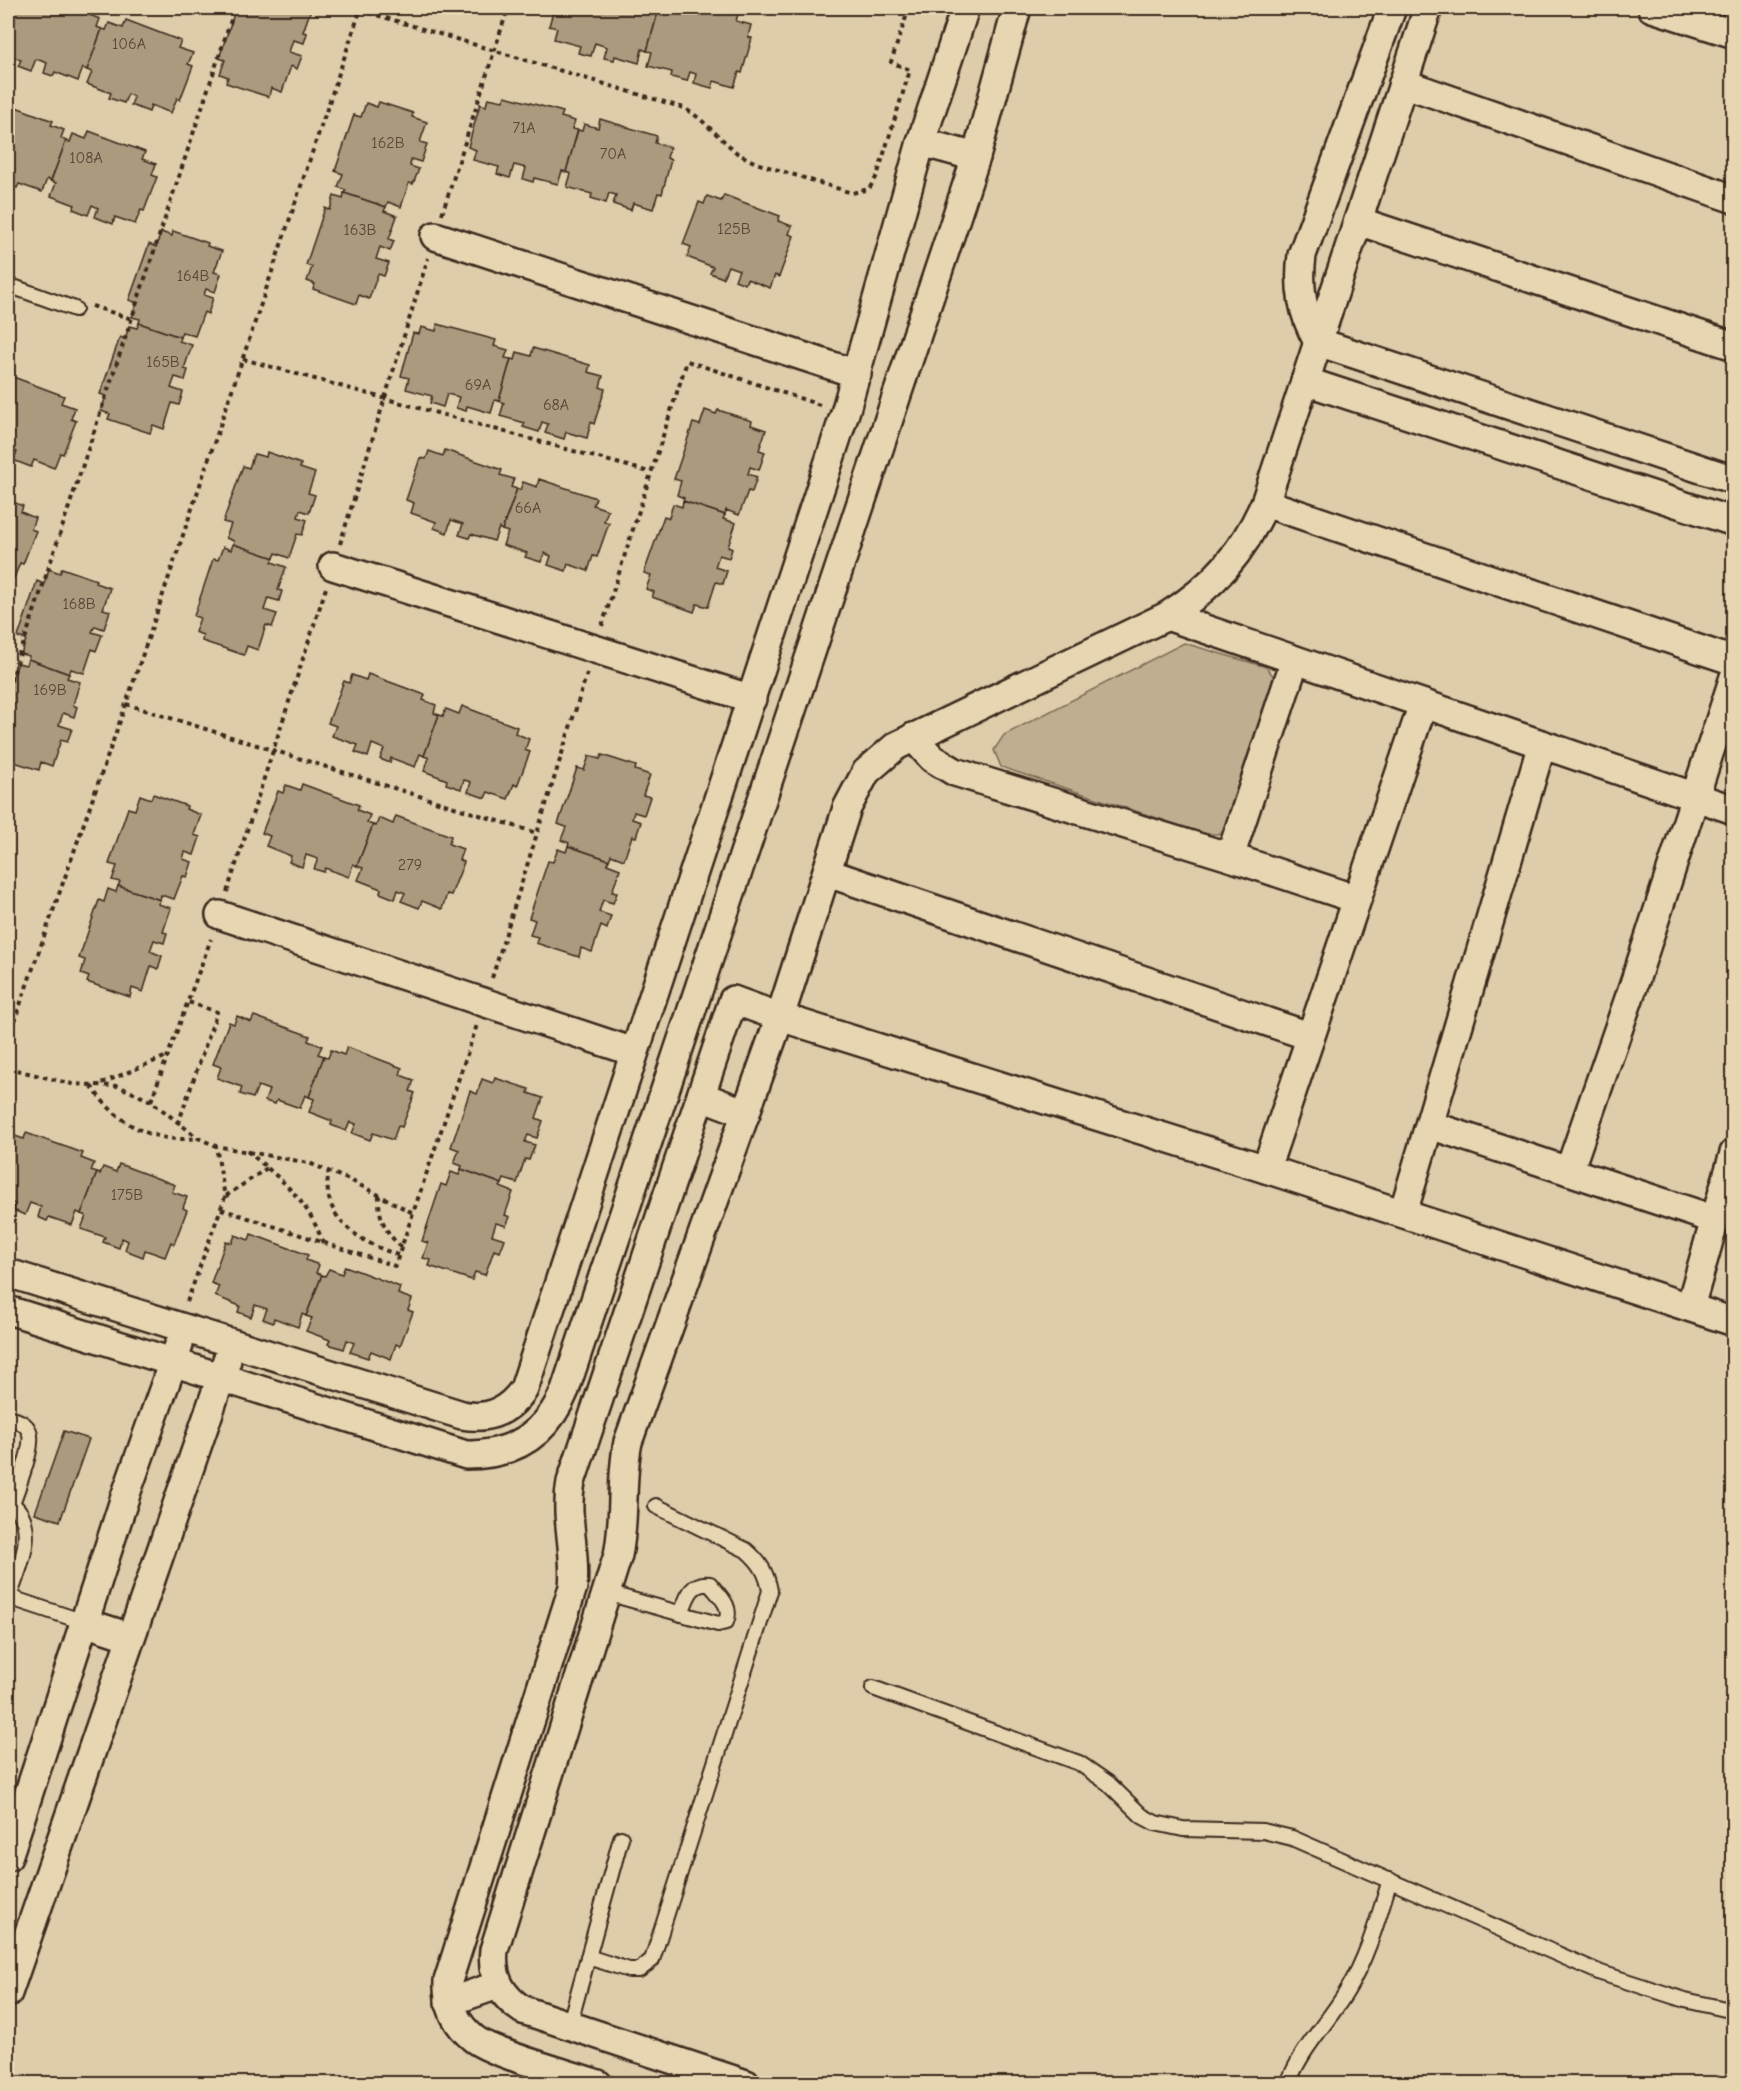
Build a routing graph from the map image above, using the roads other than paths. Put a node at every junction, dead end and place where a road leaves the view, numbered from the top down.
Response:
1 (1017, 8) edge
2 (1392, 8) edge
3 (1428, 8) edge
4 (1652, 8) edge
5 (960, 9) edge
6 (1734, 34) edge
7 (1403, 83) junction
8 (921, 142) junction
9 (976, 157) junction
10 (1734, 199) edge
11 (1358, 221) junction
12 (435, 236) dead end
13 (8, 285) edge
14 (72, 308) road end
15 (1318, 342) junction
16 (1734, 346) edge
17 (857, 374) junction
18 (1305, 381) junction
19 (1734, 480) edge
20 (1265, 503) junction
21 (1734, 522) edge
22 (333, 566) dead end
23 (1167, 616) junction
24 (1295, 660) junction
25 (1734, 661) edge
26 (1734, 677) edge
27 (752, 699) junction
28 (1423, 704) junction
29 (913, 736) junction
30 (1542, 744) junction
31 (1694, 796) junction
32 (1734, 810) edge
33 (1230, 857) junction
34 (828, 873) junction
35 (1356, 899) junction
36 (220, 915) dead end
37 (780, 1017) junction
38 (1309, 1036) junction
39 (634, 1052) junction
40 (701, 1096) junction
41 (746, 1113) junction
42 (1430, 1125) junction
43 (1734, 1153) edge
44 (1266, 1168) junction
45 (1569, 1171) junction
46 (1403, 1213) junction
47 (1713, 1219) junction
48 (8, 1273) edge
49 (1690, 1307) junction
50 (8, 1310) edge
51 (1734, 1322) edge
52 (181, 1328) junction
53 (232, 1344) junction
54 (172, 1362) junction
55 (220, 1377) junction
56 (8, 1417) edge
57 (10, 1503) edge
58 (656, 1506) dead end
59 (607, 1593) junction
60 (8, 1598) edge
61 (681, 1614) dead end
62 (84, 1622) junction
63 (130, 1637) junction
64 (873, 1688) dead end
65 (621, 1838) dead end
66 (8, 1857) edge
67 (1390, 1880) junction
68 (588, 1957) junction
69 (498, 1985) junction
70 (8, 1991) edge
71 (449, 2002) junction
72 (1734, 2011) edge
73 (569, 2026) junction
74 (598, 2084) edge
75 (746, 2084) edge
76 (1288, 2084) edge

1 - 9 street
2 - 15 street
3 - 7 street
4 - 6 street
5 - 8 street
7 - 10 street
7 - 11 street
8 - 9 street
8 - 17 street
9 - 55 street
11 - 15 street
11 - 16 street
12 - 17 street
13 - 14 lane
15 - 18 street
15 - 19 street
17 - 27 street
18 - 20 street
18 - 21 street
20 - 23 street
20 - 25 street
22 - 27 street
23 - 24 street
23 - 29 street
24 - 28 street
24 - 33 street
26 - 31 street
27 - 39 street
28 - 30 street
28 - 35 street
29 - 33 street
29 - 34 street
30 - 31 street
30 - 42 street
31 - 32 street
31 - 45 street
33 - 35 street
34 - 37 street
34 - 38 street
35 - 38 street
36 - 39 street
37 - 40 street
37 - 41 street
37 - 44 street
38 - 44 street
39 - 53 street
40 - 41 street
40 - 71 street
41 - 59 street
42 - 45 street
42 - 46 street
43 - 47 street
44 - 46 street
45 - 47 street
46 - 49 street
47 - 49 street
48 - 52 street
49 - 51 street
50 - 54 street
52 - 53 street
52 - 54 street
53 - 55 street
54 - 55 street
54 - 62 street
55 - 63 street
56 - 57 lane
57 - 60 lane
58 - 68 lane
59 - 61 lane
59 - 69 street
60 - 62 lane
62 - 63 street
62 - 66 street
63 - 70 street
64 - 67 lane
65 - 68 lane
67 - 72 lane
67 - 76 lane
68 - 73 lane
69 - 71 street
69 - 73 street
71 - 74 street
73 - 75 street

